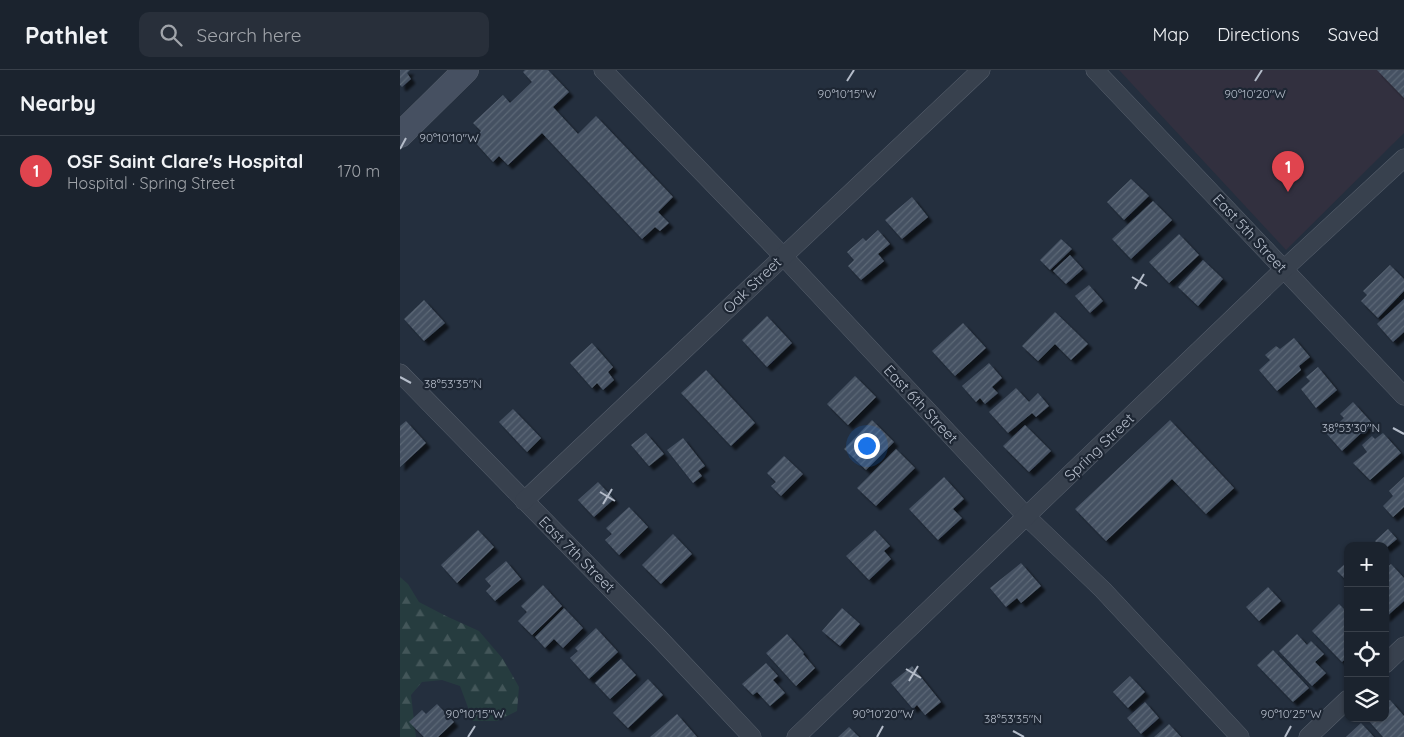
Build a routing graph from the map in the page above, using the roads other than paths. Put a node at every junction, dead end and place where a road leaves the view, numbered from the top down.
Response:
1 (466, 70) edge
2 (603, 70) edge
3 (981, 70) edge
4 (1095, 70) edge
5 (400, 135) edge
6 (1404, 158) edge
7 (783, 256) junction
8 (1284, 269) junction
9 (400, 373) edge
10 (1404, 396) edge
11 (524, 501) junction
12 (1027, 517) junction
13 (1404, 646) edge
14 (1389, 660) edge
15 (1344, 703) edge
16 (752, 737) edge
17 (796, 737) edge
18 (1240, 737) edge
19 (1308, 737) edge

1 - 5 street
2 - 7 street, East 6th Street
3 - 7 street, Oak Street
4 - 8 street, East 5th Street
6 - 8 street, Spring Street
7 - 11 street, Oak Street
7 - 12 street, East 6th Street
8 - 10 street, East 5th Street
8 - 12 street, Spring Street
9 - 11 street, East 7th Street
11 - 16 street, East 7th Street
12 - 17 street, Spring Street
12 - 18 street, East 6th Street
13 - 14 street
15 - 19 street

